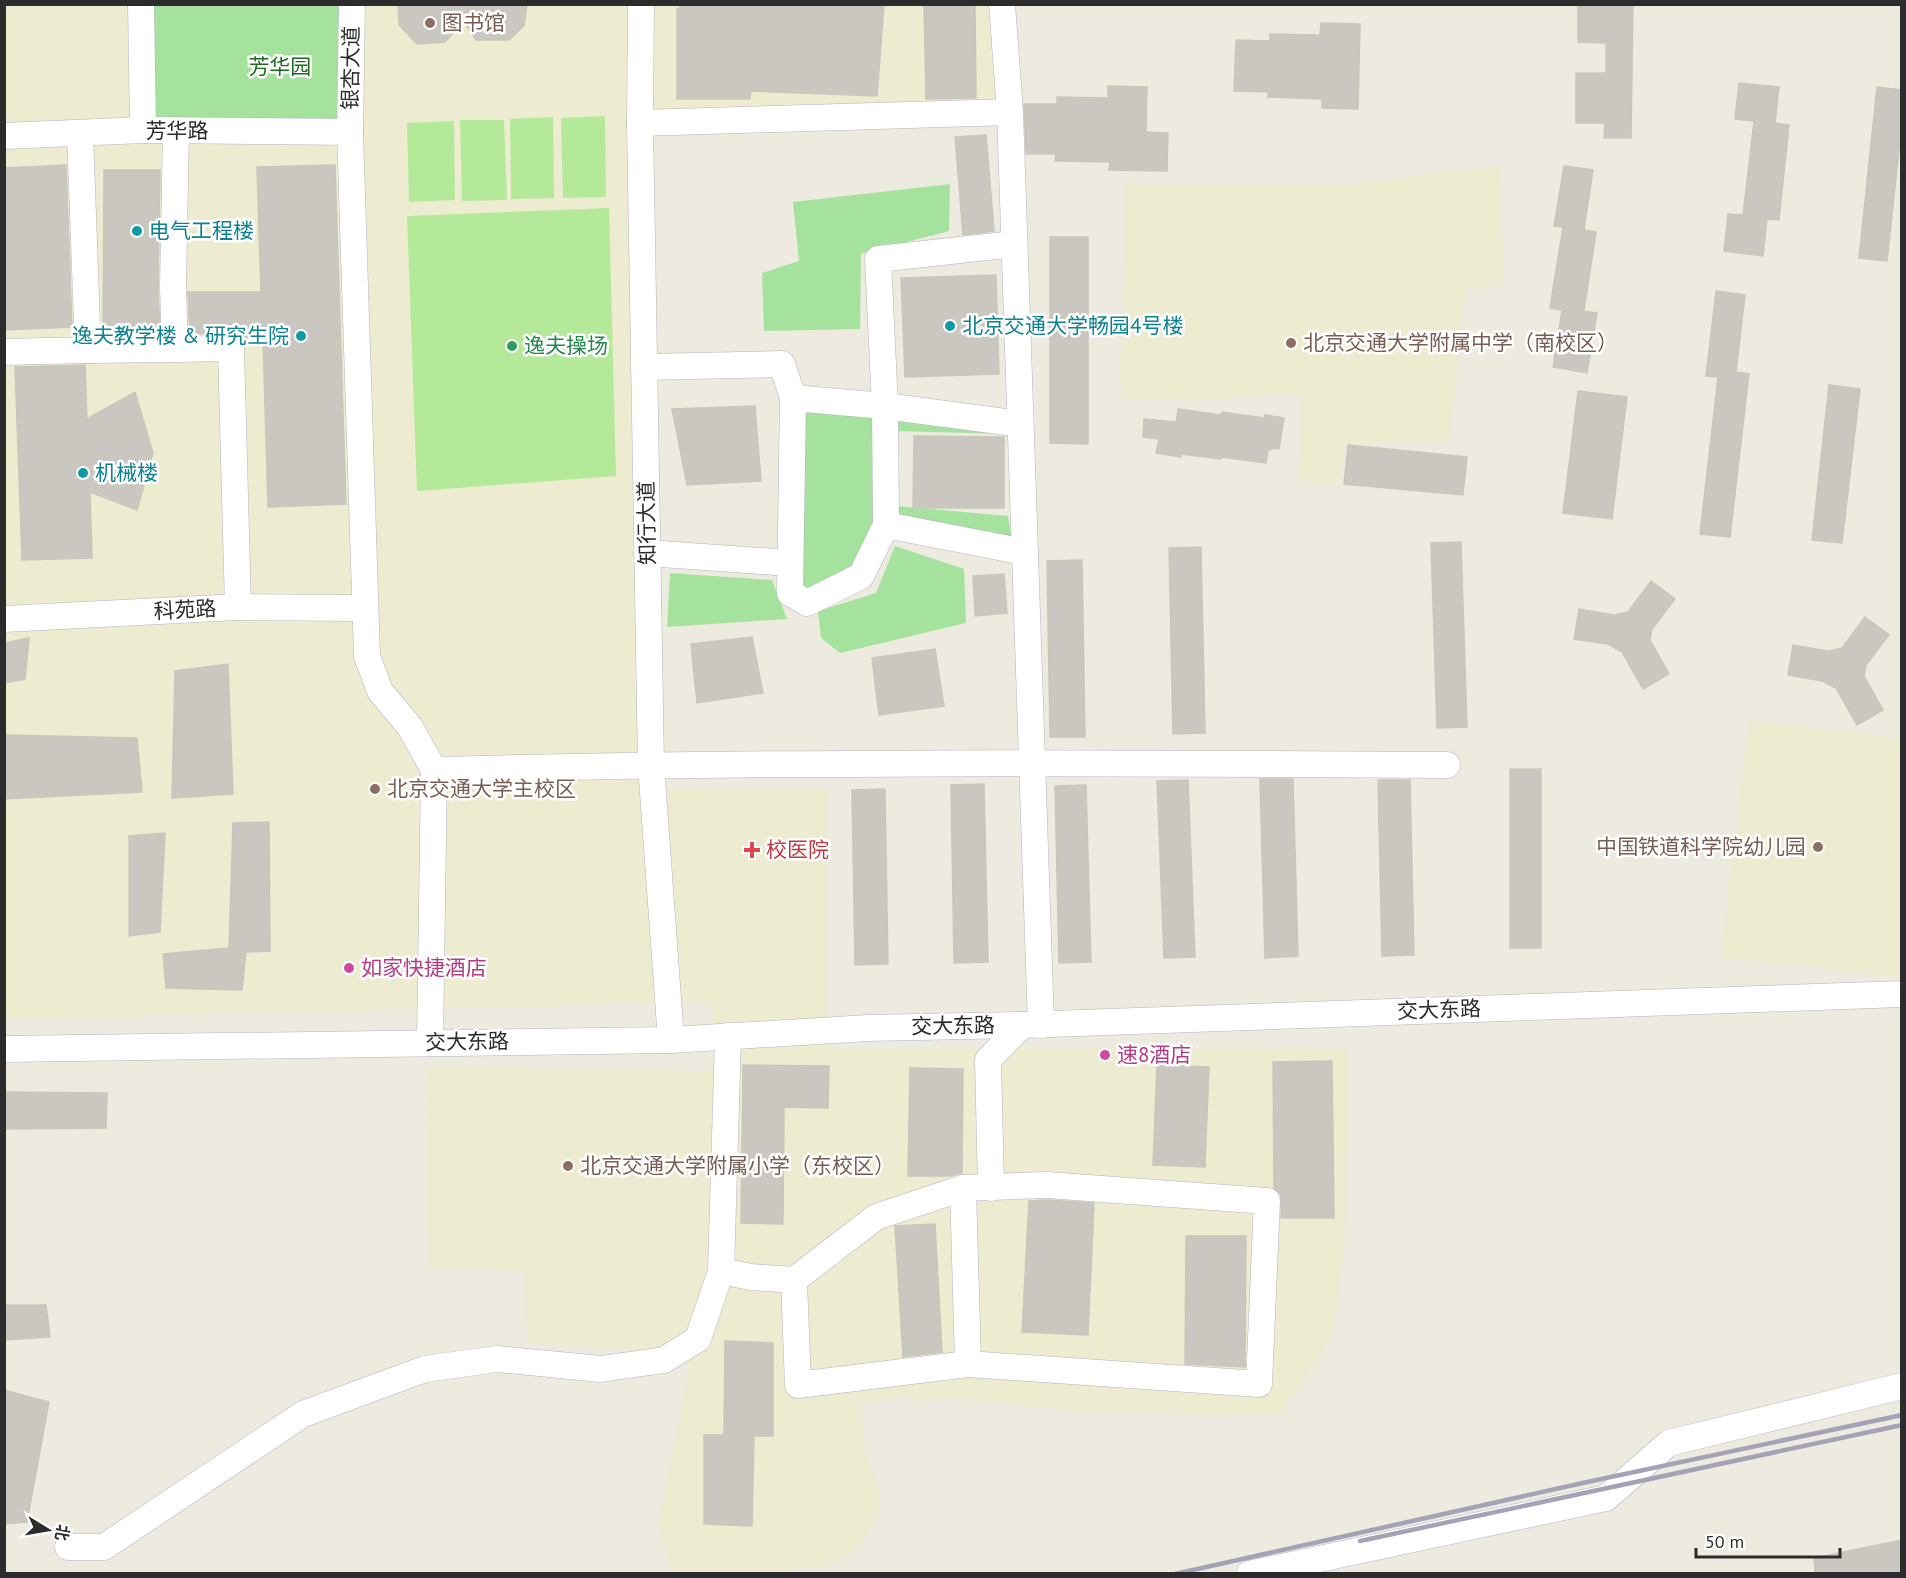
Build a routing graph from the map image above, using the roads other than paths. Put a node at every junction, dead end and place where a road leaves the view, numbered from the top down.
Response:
1 (141, 4) edge
2 (352, 4) edge
3 (642, 4) edge
4 (1002, 4) edge
5 (1010, 112) junction
6 (640, 123) junction
7 (143, 130) junction
8 (176, 130) junction
9 (350, 132) junction
10 (80, 134) junction
11 (4, 136) edge
12 (1014, 244) junction
13 (175, 349) junction
14 (88, 350) junction
15 (4, 352) edge
16 (644, 367) junction
17 (793, 398) junction
18 (885, 406) junction
19 (1020, 424) junction
20 (886, 525) junction
21 (1025, 552) junction
22 (647, 553) junction
23 (790, 563) junction
24 (238, 607) junction
25 (365, 608) junction
26 (4, 619) edge
27 (1033, 762) junction
28 (651, 765) junction
29 (1447, 765) dead end
30 (434, 770) junction
31 (1902, 994) edge
32 (1031, 1025) junction
33 (728, 1036) junction
34 (671, 1040) junction
35 (430, 1043) junction
36 (4, 1049) edge
37 (963, 1188) junction
38 (991, 1188) junction
39 (721, 1271) junction
40 (794, 1280) junction
41 (968, 1364) junction
42 (1902, 1386) edge
43 (68, 1547) dead end
44 (1249, 1574) edge

1 - 7 street
2 - 9 street, 银杏大道
3 - 6 street, 知行大道
4 - 5 street
5 - 6 street
5 - 12 street
6 - 16 street, 知行大道
7 - 8 street, 芳华路
7 - 10 street, 芳华路
8 - 9 street, 芳华路
8 - 13 street
9 - 25 street, 银杏大道
10 - 11 street, 芳华路
10 - 14 street
12 - 18 street
12 - 19 street
13 - 14 street
13 - 24 street
14 - 15 street
16 - 17 street
16 - 22 street, 知行大道
17 - 18 street
17 - 23 street
18 - 19 street
18 - 20 street
19 - 21 street
20 - 21 street
20 - 23 street
21 - 27 street
22 - 23 street
22 - 28 street, 知行大道
24 - 25 street, 科苑路
24 - 26 street, 科苑路
25 - 30 street, 银杏大道
27 - 28 street
27 - 29 street
27 - 32 street
28 - 30 street
28 - 34 street, 知行大道
30 - 35 street
31 - 32 street, 交大东路
32 - 33 street, 交大东路
32 - 38 street
33 - 34 street, 交大东路
33 - 39 street
34 - 35 street, 交大东路
35 - 36 street, 交大东路
37 - 38 street
37 - 40 street
37 - 41 street
38 - 41 street
39 - 40 street
39 - 43 street
40 - 41 street
42 - 44 street

